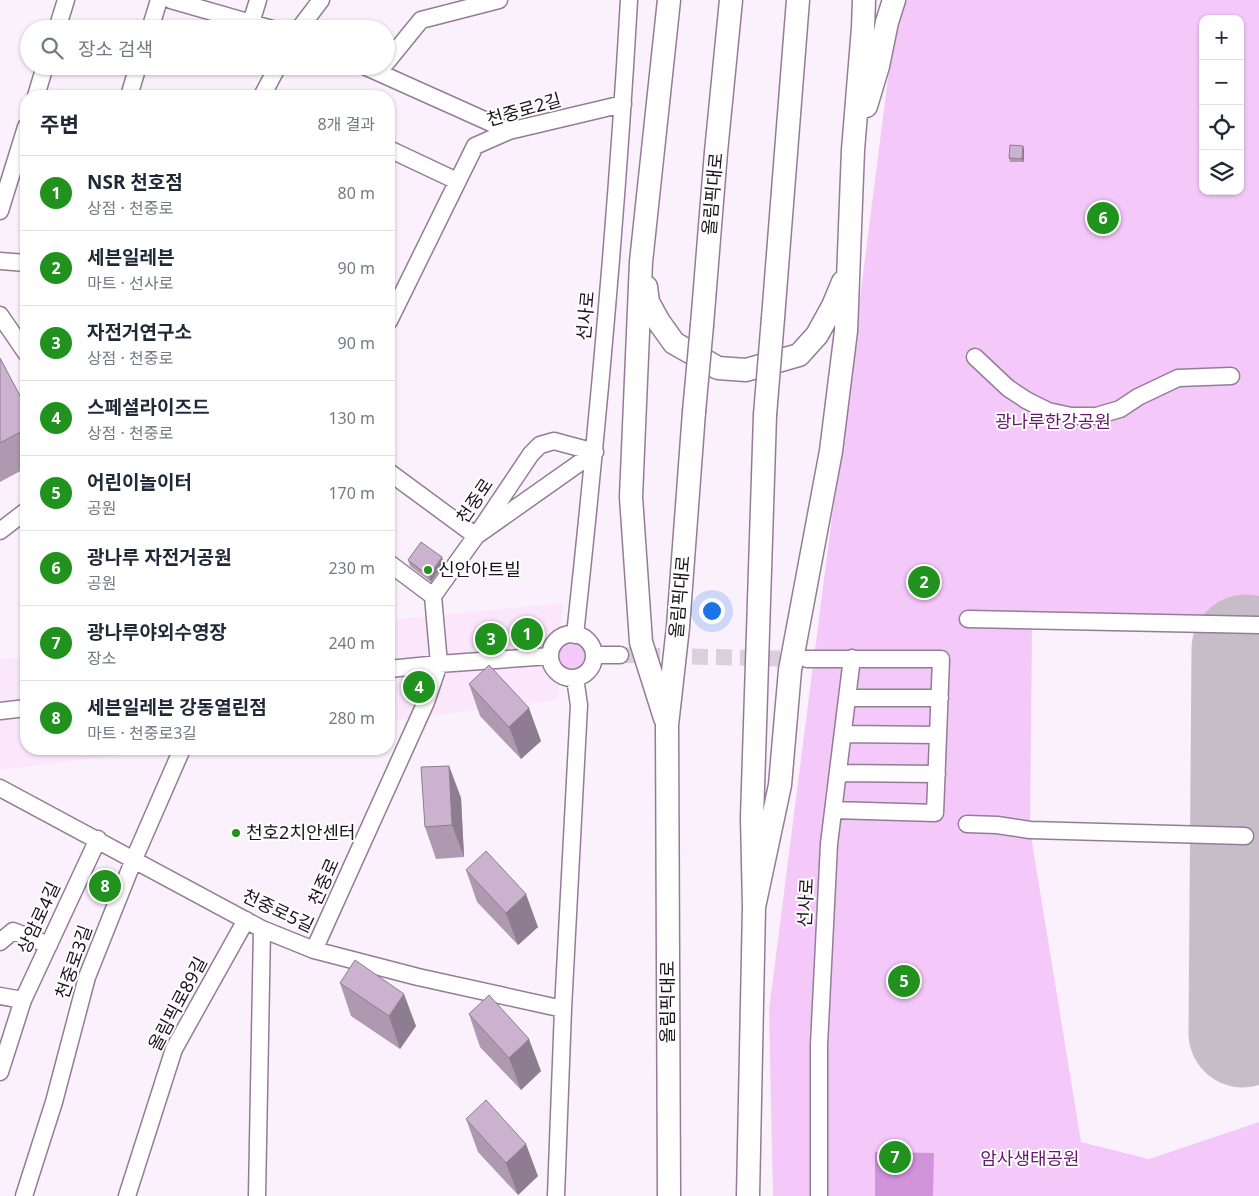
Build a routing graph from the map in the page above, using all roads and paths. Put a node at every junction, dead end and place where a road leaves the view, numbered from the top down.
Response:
1 (66, 0) edge
2 (159, 0) edge
3 (171, 0) edge
4 (258, 0) edge
5 (321, 0) edge
6 (499, 0) edge
7 (629, 0) edge
8 (669, 0) edge
9 (731, 0) edge
10 (798, 0) edge
11 (803, 0) edge
12 (864, 0) edge
13 (894, 0) edge
14 (456, 5) edge
15 (60, 20) edge
16 (153, 20) edge
17 (241, 20) edge
18 (252, 20) edge
19 (306, 20) edge
20 (796, 33) junction
21 (395, 48) edge
22 (42, 75) edge
23 (135, 75) edge
24 (275, 75) edge
25 (394, 75) edge
26 (38, 90) edge
27 (131, 90) edge
28 (270, 90) edge
29 (623, 104) junction
30 (509, 131) junction
31 (20, 146) edge
32 (853, 150) junction
33 (395, 151) edge
34 (457, 181) junction
35 (0, 211) edge
36 (0, 261) edge
37 (641, 262) junction
38 (20, 263) edge
39 (848, 268) junction
40 (395, 309) edge
41 (0, 315) edge
42 (20, 344) edge
43 (976, 357) dead end
44 (1231, 376) dead end
45 (595, 452) junction
46 (395, 476) edge
47 (20, 516) edge
48 (0, 531) edge
49 (476, 536) junction
50 (395, 570) edge
51 (433, 596) junction
52 (968, 619) dead end
53 (1259, 625) edge
54 (575, 635) junction
55 (594, 655) junction
56 (620, 655) tunnel mouth
57 (550, 656) junction
58 (852, 658) junction
59 (807, 659) tunnel mouth
60 (438, 664) junction
61 (395, 668) edge
62 (575, 678) junction
63 (847, 698) junction
64 (940, 698) junction
65 (20, 709) edge
66 (0, 711) edge
67 (667, 725) junction
68 (843, 734) junction
69 (938, 735) junction
70 (179, 755) edge
71 (838, 773) junction
72 (937, 774) junction
73 (0, 788) edge
74 (833, 810) junction
75 (967, 824) dead end
76 (1245, 836) dead end
77 (98, 839) junction
78 (134, 859) junction
79 (754, 908) junction
80 (246, 920) junction
81 (262, 929) junction
82 (0, 942) edge
83 (49, 945) junction
84 (314, 950) junction
85 (0, 996) edge
86 (23, 1000) junction
87 (563, 1009) junction
88 (0, 1072) edge
89 (24, 1196) edge
90 (127, 1196) edge
91 (257, 1196) edge
92 (556, 1196) edge
93 (669, 1196) edge
94 (748, 1196) edge
95 (819, 1196) edge

1 - 15 street
2 - 16 street
3 - 17 street
4 - 18 street
5 - 19 street
6 - 14 street
7 - 29 street, 선사로
8 - 37 highway
9 - 67 highway, 올림픽대로, bridge
10 - 20 highway
11 - 20 highway
12 - 32 highway
13 - 32 highway
14 - 21 street
20 - 79 highway, bridge
22 - 26 street
23 - 27 street
24 - 28 street
25 - 30 street
29 - 30 street, 천중로2길
29 - 45 street, 선사로
30 - 34 street, 천중로2길
31 - 35 street
32 - 39 highway
33 - 34 street
34 - 40 street, 천중로2길
36 - 38 street
37 - 39 highway
37 - 67 highway
39 - 79 highway
41 - 42 street
43 - 44 street
45 - 49 street
45 - 49 street, 천중로
45 - 54 street, 선사로
46 - 49 street
47 - 48 street
49 - 51 street, 천중로
50 - 51 street
51 - 60 street, 천중로
52 - 53 street
54 - 55 street
54 - 57 street
55 - 56 street
55 - 62 street
57 - 60 street
57 - 62 street
58 - 59 street
58 - 63 street, 선사로
58 - 64 street
60 - 61 street
60 - 84 street, 천중로
62 - 87 street
63 - 64 street
63 - 68 street, 선사로
64 - 69 street
65 - 66 street
67 - 93 highway, 올림픽대로
68 - 69 street
68 - 71 street, 선사로
69 - 72 street
70 - 78 street, 천중로3길
71 - 72 street
71 - 74 street, 선사로
72 - 74 street
73 - 77 street, 천중로5길
74 - 95 street, 선사로
75 - 76 street
77 - 78 street, 천중로5길
77 - 83 street, 상암로4길
78 - 80 street, 천중로5길
78 - 89 street, 천중로3길
79 - 94 highway
80 - 81 street, 천중로5길
80 - 90 street, 올림픽로89길
81 - 84 street, 천중로5길
81 - 91 street
82 - 83 street
83 - 86 street, 상암로4길
84 - 87 street, 천중로5길
85 - 86 street
86 - 88 street, 상암로4길
87 - 92 street

